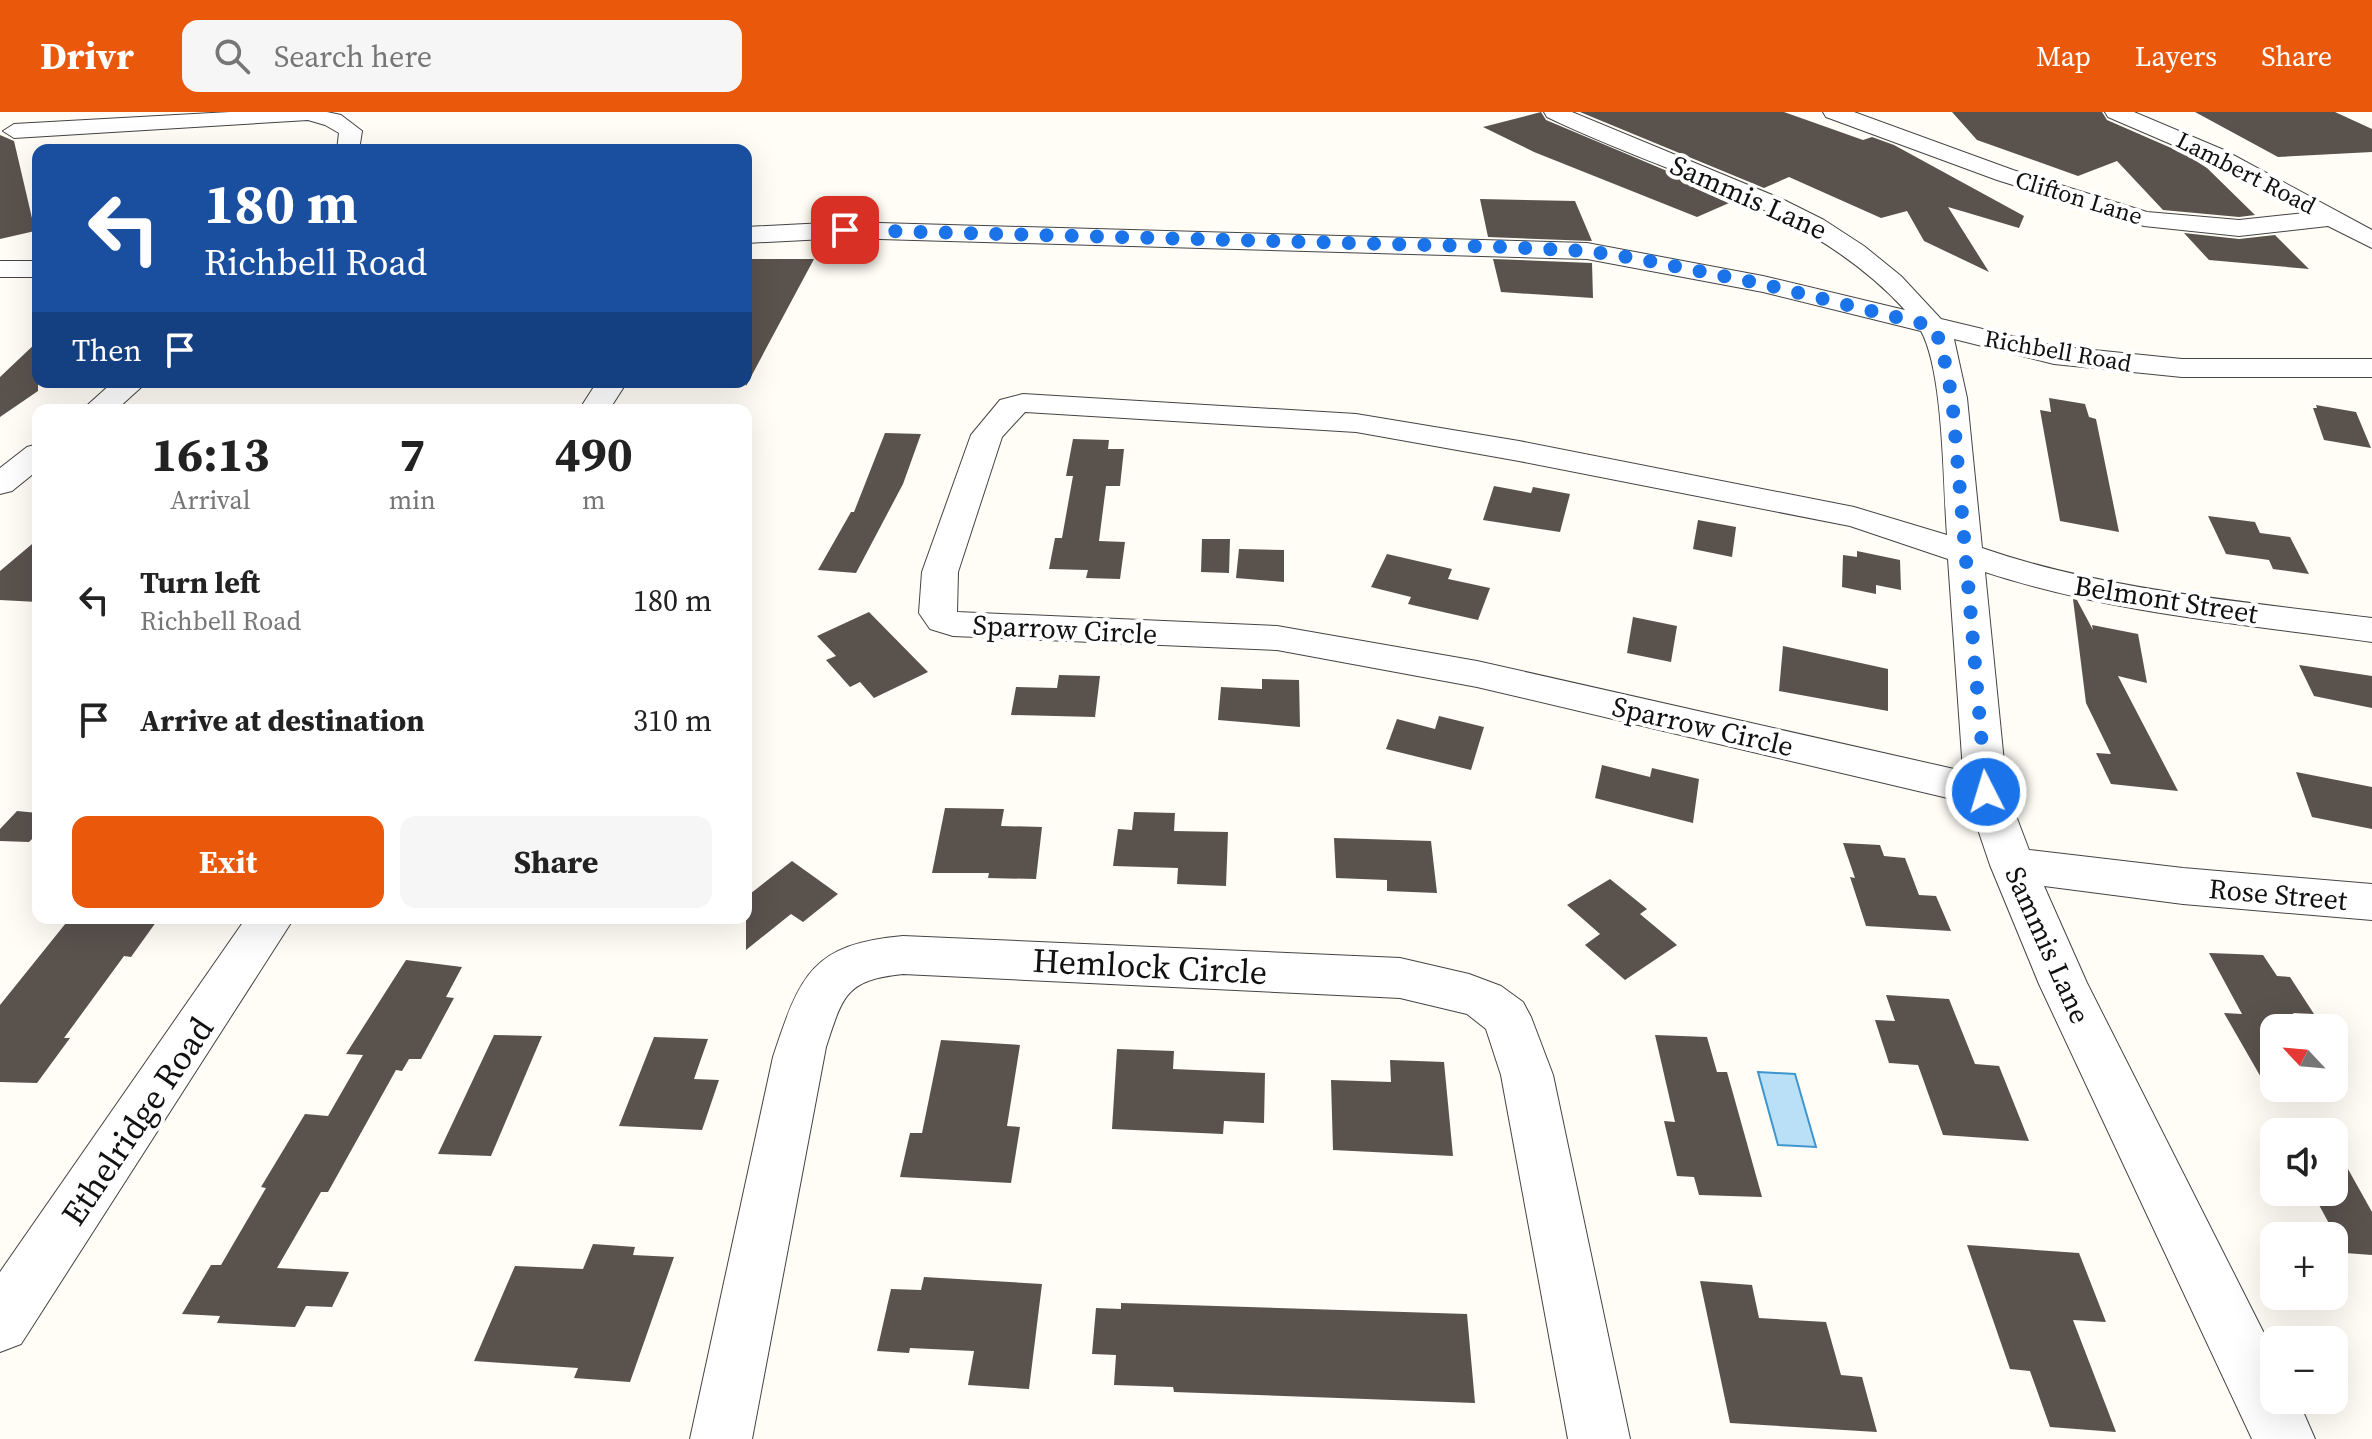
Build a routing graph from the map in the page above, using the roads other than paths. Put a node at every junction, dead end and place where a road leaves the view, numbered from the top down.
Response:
1 (1555, 112) edge
2 (1834, 112) edge
3 (2116, 112) edge
4 (106, 127) junction
5 (7, 131) edge
6 (52, 144) edge
7 (68, 144) edge
8 (349, 144) edge
9 (2333, 218) junction
10 (752, 235) edge
11 (2372, 240) edge
12 (0, 269) edge
13 (32, 269) edge
14 (1932, 326) junction
15 (2372, 368) edge
16 (124, 388) edge
17 (104, 404) edge
18 (32, 459) edge
19 (0, 484) edge
20 (1964, 551) junction
21 (2372, 630) edge
22 (1986, 792) junction
23 (2012, 865) junction
24 (2372, 902) edge
25 (267, 924) edge
26 (0, 1323) edge
27 (721, 1439) edge
28 (1599, 1439) edge
29 (2284, 1439) edge

1 - 14 street, Sammis Lane
2 - 9 street, Clifton Lane
3 - 9 street, Lambert Road
4 - 5 street
4 - 7 street
4 - 8 street
5 - 6 street
9 - 11 street, Lambert Road
10 - 14 street, Richbell Road
12 - 13 street
14 - 15 street, Richbell Road
14 - 20 street, Sammis Lane
16 - 17 street
18 - 19 street
20 - 21 street, Belmont Street
20 - 22 street, Sammis Lane
20 - 22 street, Sparrow Circle
22 - 23 street, Sammis Lane
23 - 24 street, Rose Street
23 - 29 street, Sammis Lane
25 - 26 street, Ethelridge Road
27 - 28 street, Hemlock Circle

